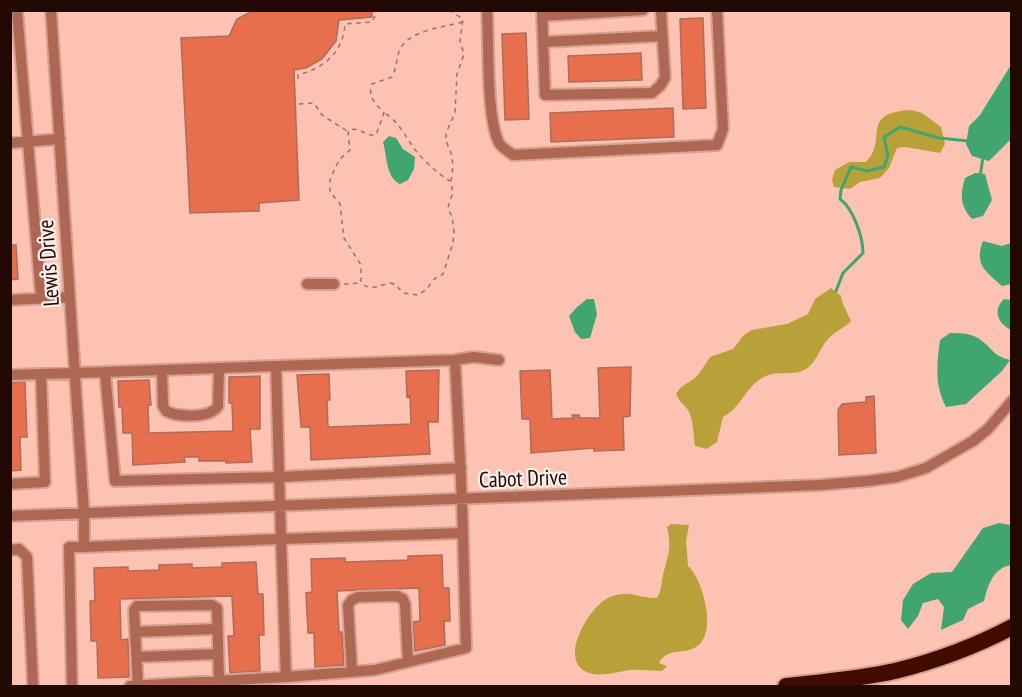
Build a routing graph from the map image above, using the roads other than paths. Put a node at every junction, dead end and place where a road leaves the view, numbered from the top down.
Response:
1 (17, 10) edge
2 (51, 10) edge
3 (487, 10) edge
4 (643, 10) edge
5 (661, 10) edge
6 (717, 10) edge
7 (542, 13) edge
8 (662, 36) junction
9 (543, 42) junction
10 (60, 140) junction
11 (28, 142) junction
12 (10, 143) edge
13 (307, 284) dead end
14 (334, 284) road end
15 (70, 297) junction
16 (41, 298) junction
17 (10, 300) edge
18 (455, 360) junction
19 (499, 360) dead end
20 (276, 366) junction
21 (219, 368) junction
22 (162, 370) junction
23 (105, 372) junction
24 (75, 374) junction
25 (10, 375) edge
26 (41, 375) junction
27 (1011, 401) edge
28 (461, 468) junction
29 (280, 477) junction
30 (10, 484) edge
31 (462, 500) junction
32 (281, 506) junction
33 (84, 513) junction
34 (10, 516) edge
35 (463, 533) junction
36 (281, 539) junction
37 (84, 547) junction
38 (10, 549) edge
39 (1011, 627) edge
40 (217, 629) junction
41 (135, 632) junction
42 (218, 654) junction
43 (137, 657) junction
44 (408, 662) junction
45 (352, 672) junction
46 (286, 677) junction
47 (219, 681) junction
48 (138, 686) edge
49 (33, 687) edge
50 (72, 687) edge
51 (130, 687) edge
52 (786, 687) edge

1 - 11 street
2 - 10 street, Lewis Drive
3 - 6 street
4 - 7 street
5 - 8 street
7 - 9 street
8 - 9 street
8 - 9 street
10 - 11 street
10 - 15 street, Lewis Drive
11 - 12 street
11 - 16 street
13 - 14 street
15 - 16 street
15 - 24 street, Lewis Drive
16 - 17 street
18 - 19 street
18 - 20 street
18 - 28 street
20 - 21 street
20 - 29 street
21 - 22 street
21 - 22 street
22 - 23 street
23 - 24 street
23 - 29 street
24 - 26 street
24 - 33 street, Lewis Drive
25 - 26 street
26 - 30 street
27 - 31 street, Cabot Drive
28 - 29 street
28 - 31 street
29 - 32 street
31 - 32 street, Cabot Drive
31 - 35 street
32 - 33 street, Cabot Drive
32 - 36 street
33 - 34 street, Cabot Drive
33 - 37 street, Lewis Drive
35 - 36 street
35 - 44 street
36 - 37 street
36 - 46 street
37 - 50 street
38 - 49 street
39 - 52 highway
40 - 41 street
40 - 41 street
40 - 42 street
41 - 43 street
42 - 43 street
42 - 47 street
43 - 48 street
44 - 45 street
44 - 45 street
45 - 46 street
46 - 47 street
47 - 48 street
48 - 51 street

